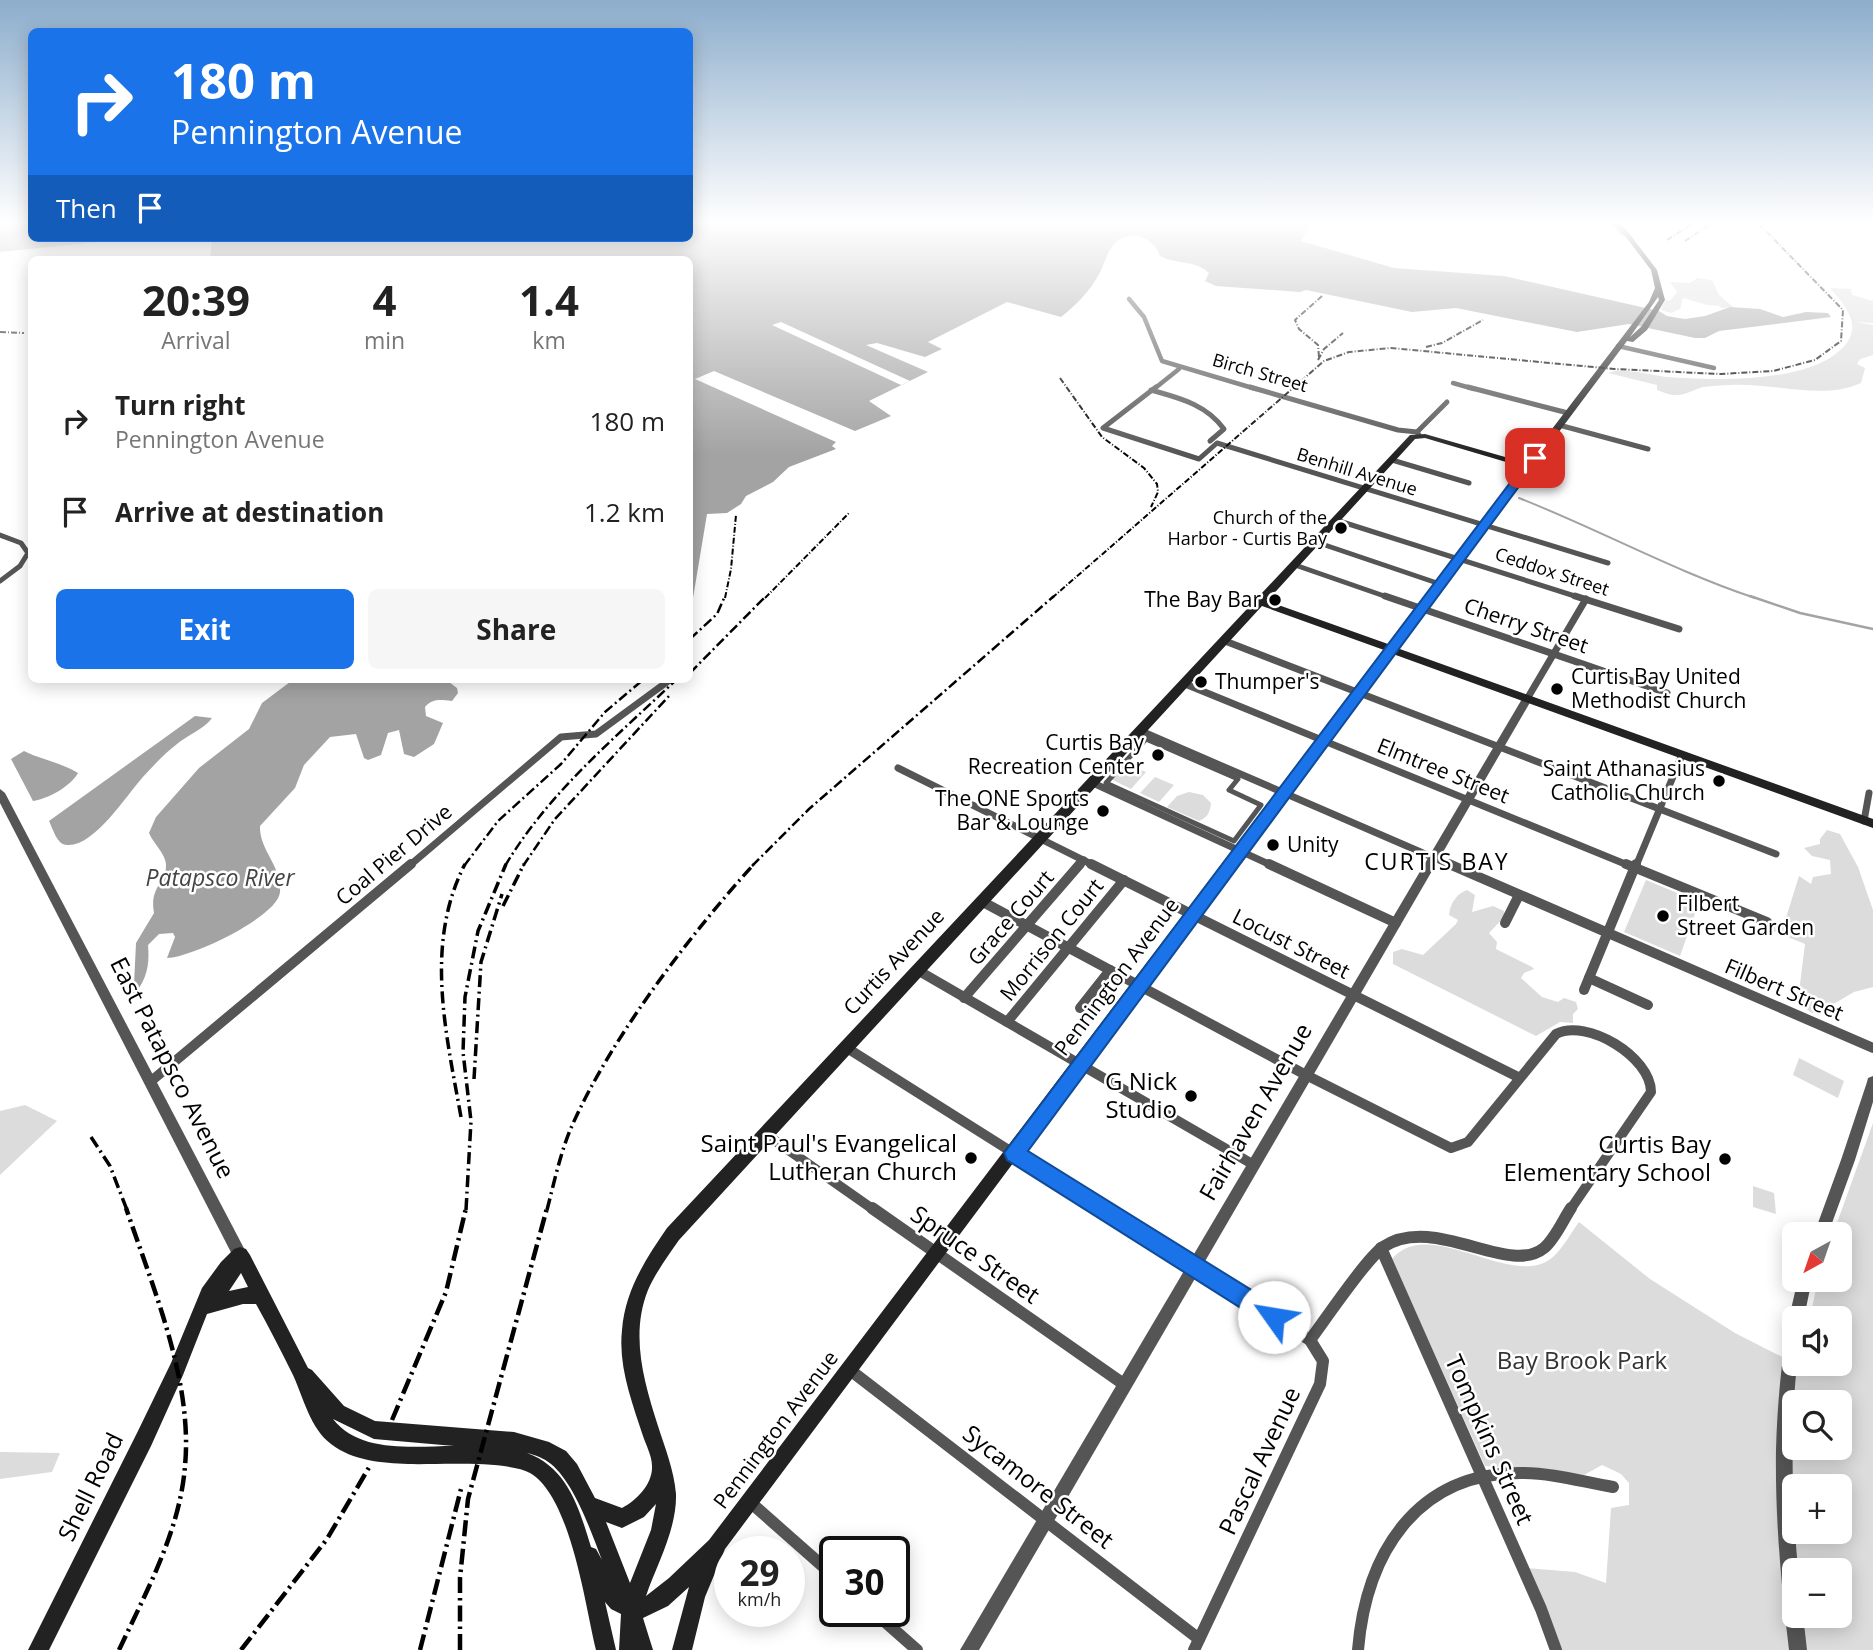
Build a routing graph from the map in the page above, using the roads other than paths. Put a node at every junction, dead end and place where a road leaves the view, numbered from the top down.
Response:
1 (1131, 301) edge
2 (1652, 301) edge
3 (1662, 301) edge
4 (1634, 326) joint
5 (1618, 346) junction
6 (1714, 368) dead end
7 (1179, 369) dead end
8 (1453, 383) dead end
9 (1151, 390) junction
10 (1447, 402) dead end
11 (1568, 413) junction
12 (1559, 425) junction
13 (1418, 433) junction
14 (1210, 441) dead end
15 (1648, 449) dead end
16 (1392, 460) junction
17 (1510, 460) junction
18 (1529, 466) junction
19 (1469, 483) dead end
20 (1365, 489) junction
21 (1502, 501) junction
22 (1336, 520) junction
23 (1484, 526) junction
24 (0, 535) edge
25 (1316, 542) junction
26 (1459, 559) junction
27 (1608, 563) dead end
28 (1295, 565) junction
29 (0, 581) edge
30 (1440, 584) junction
31 (1586, 599) junction
32 (1261, 602) junction
33 (1422, 609) junction
34 (1679, 629) dead end
35 (1225, 641) junction
36 (1391, 649) junction
37 (1553, 654) junction
38 (666, 683) edge
39 (1185, 684) junction
40 (1358, 693) junction
41 (1667, 693) dead end
42 (1527, 699) junction
43 (1141, 731) junction
44 (1322, 740) junction
45 (1499, 747) junction
46 (1682, 755) junction
47 (898, 768) dead end
48 (1093, 783) junction
49 (0, 793) edge
50 (1283, 793) junction
51 (1869, 793) dead end
52 (1468, 800) junction
53 (1660, 809) junction
54 (1868, 823) edge
55 (1041, 839) junction
56 (1237, 846) junction
57 (1776, 854) dead end
58 (1434, 858) junction
59 (1084, 860) junction
60 (1635, 868) junction
61 (1124, 880) junction
62 (1519, 895) junction
63 (983, 902) junction
64 (1192, 914) junction
65 (1767, 922) dead end
66 (1396, 923) junction
67 (1505, 923) dead end
68 (1027, 926) junction
69 (1608, 933) junction
70 (1068, 948) junction
71 (1110, 970) junction
72 (919, 971) junction
73 (1589, 978) junction
74 (1139, 986) junction
75 (1584, 989) dead end
76 (1353, 995) junction
77 (964, 998) junction
78 (1648, 1005) dead end
79 (1080, 1008) dead end
80 (1007, 1022) junction
81 (848, 1048) junction
82 (1873, 1048) edge
83 (1080, 1064) junction
84 (1306, 1075) junction
85 (1518, 1077) junction
86 (150, 1082) junction
87 (1873, 1082) edge
88 (767, 1135) junction
89 (1014, 1153) junction
90 (1254, 1165) junction
91 (1826, 1222) edge
92 (1381, 1248) junction
93 (937, 1254) junction
94 (242, 1258) junction
95 (1194, 1267) junction
96 (261, 1295) junction
97 (208, 1306) junction
98 (1310, 1340) junction
99 (186, 1344) junction
100 (850, 1370) junction
101 (1788, 1376) edge
102 (1125, 1385) junction
103 (662, 1467) junction
104 (1482, 1479) junction
105 (1613, 1487) dead end
106 (750, 1502) junction
107 (581, 1511) junction
108 (1045, 1521) junction
109 (723, 1536) edge
110 (714, 1546) edge
111 (714, 1552) edge
112 (819, 1563) edge
113 (629, 1613) junction
114 (891, 1627) edge
115 (1196, 1645) edge
116 (38, 1650) edge
117 (606, 1650) edge
118 (629, 1650) edge
119 (643, 1650) edge
120 (682, 1650) edge
121 (917, 1650) edge
122 (969, 1650) edge
123 (1359, 1650) edge
124 (1556, 1650) edge
125 (1798, 1650) edge

1 - 13 street, Birch Street
2 - 4 main road, Pennington Avenue
3 - 5 main road, Pennington Avenue
4 - 5 main road, Pennington Avenue
5 - 6 street
5 - 11 main road, Pennington Avenue
7 - 9 street
8 - 11 street
9 - 14 street
9 - 20 street, Benhill Avenue
10 - 13 street, Curtis Avenue
11 - 12 main road, Pennington Avenue
12 - 15 street
12 - 18 main road, Pennington Avenue
13 - 16 main road, Curtis Avenue
13 - 17 main road, Birch Street
16 - 19 street
16 - 20 main road, Curtis Avenue
17 - 18 main road, Birch Street
17 - 21 main road
18 - 21 main road, Pennington Avenue
20 - 22 main road, Curtis Avenue
20 - 23 street, Benhill Avenue
21 - 23 main road, Pennington Avenue
22 - 25 main road, Curtis Avenue
22 - 26 street, Ceddox Street
23 - 26 main road, Pennington Avenue
23 - 27 street, Benhill Avenue
24 - 29 street
25 - 28 main road, Curtis Avenue
25 - 30 street
26 - 30 main road, Pennington Avenue
26 - 31 street, Ceddox Street
28 - 32 main road, Curtis Avenue
28 - 33 street, Cherry Street
30 - 33 main road, Pennington Avenue
31 - 34 street, Ceddox Street
31 - 37 street, Fairhaven Avenue
32 - 35 main road, Curtis Avenue
32 - 36 main road
33 - 36 main road, Pennington Avenue
33 - 37 street, Cherry Street
35 - 39 main road, Curtis Avenue
35 - 40 street
36 - 40 main road, Pennington Avenue
36 - 42 main road
37 - 41 street, Cherry Street
37 - 42 street, Fairhaven Avenue
38 - 86 street, Coal Pier Drive
39 - 43 main road, Curtis Avenue
39 - 44 street, Elmtree Street
40 - 44 main road, Pennington Avenue
40 - 45 street
42 - 45 street, Fairhaven Avenue
42 - 46 main road
43 - 48 main road, Curtis Avenue
43 - 50 street, Filbert Street
44 - 50 main road, Pennington Avenue
44 - 52 street, Elmtree Street
45 - 52 street, Fairhaven Avenue
45 - 53 street
46 - 53 street
46 - 54 main road
47 - 55 street, Locust Street
48 - 55 main road, Curtis Avenue
48 - 56 street
49 - 86 street, East Patapsco Avenue
50 - 56 main road, Pennington Avenue
50 - 58 street, Filbert Street
51 - 54 street
52 - 58 street, Fairhaven Avenue
52 - 60 street, Elmtree Street
53 - 57 street
53 - 60 street
55 - 59 street, Locust Street
55 - 63 main road, Curtis Avenue
56 - 56 street
56 - 64 main road, Pennington Avenue
56 - 66 street
58 - 62 street, Filbert Street
58 - 66 street, Fairhaven Avenue
59 - 61 street, Locust Street
59 - 68 street, Grace Court
60 - 65 street, Elmtree Street
60 - 69 street
61 - 64 street, Locust Street
61 - 70 street, Morrison Court
62 - 67 street
62 - 69 street, Filbert Street
63 - 68 street
63 - 72 main road, Curtis Avenue
64 - 74 main road, Pennington Avenue
64 - 76 street, Locust Street
66 - 76 street, Fairhaven Avenue
68 - 70 street
68 - 77 street, Grace Court
69 - 73 street
69 - 82 street, Filbert Street
70 - 71 street
70 - 80 street, Morrison Court
71 - 74 street
71 - 79 street
72 - 77 street
72 - 81 main road, Curtis Avenue
73 - 75 street
73 - 78 street
74 - 83 main road, Pennington Avenue
74 - 84 street
76 - 84 street, Fairhaven Avenue
76 - 85 street, Locust Street
77 - 80 street
80 - 83 street
81 - 88 main road, Curtis Avenue
81 - 89 street
83 - 89 main road, Pennington Avenue
83 - 90 street
84 - 85 street
84 - 90 street, Fairhaven Avenue
85 - 92 street
86 - 94 street, East Patapsco Avenue
87 - 91 street
88 - 93 street, Spruce Street
88 - 103 main road, Curtis Avenue
89 - 93 main road, Pennington Avenue
89 - 95 street
90 - 95 street, Fairhaven Avenue
92 - 98 street
92 - 104 street, Tompkins Street
93 - 100 main road, Pennington Avenue
93 - 102 street, Spruce Street
94 - 96 main road, East Patapsco Avenue
94 - 97 main road, Shell Road
94 - 99 main road, Shell Road
95 - 98 street
95 - 102 street, Fairhaven Avenue
96 - 97 main road
96 - 107 main road, East Patapsco Avenue
97 - 99 main road, Shell Road
98 - 115 street, Pascal Avenue
99 - 116 main road, Shell Road
100 - 106 main road, Pennington Avenue
100 - 108 street, Sycamore Street
101 - 125 street
102 - 108 street, Fairhaven Avenue
103 - 107 main road
103 - 113 main road, Curtis Avenue
104 - 105 street
104 - 123 street
104 - 124 street, Tompkins Street
106 - 109 main road, Pennington Avenue
106 - 112 street
107 - 113 main road
107 - 117 main road, East Patapsco Avenue
108 - 115 street, Sycamore Street
108 - 122 street, Fairhaven Avenue
110 - 113 main road
111 - 120 main road, Pennington Avenue
113 - 118 main road, Curtis Avenue
113 - 119 main road
114 - 121 street

